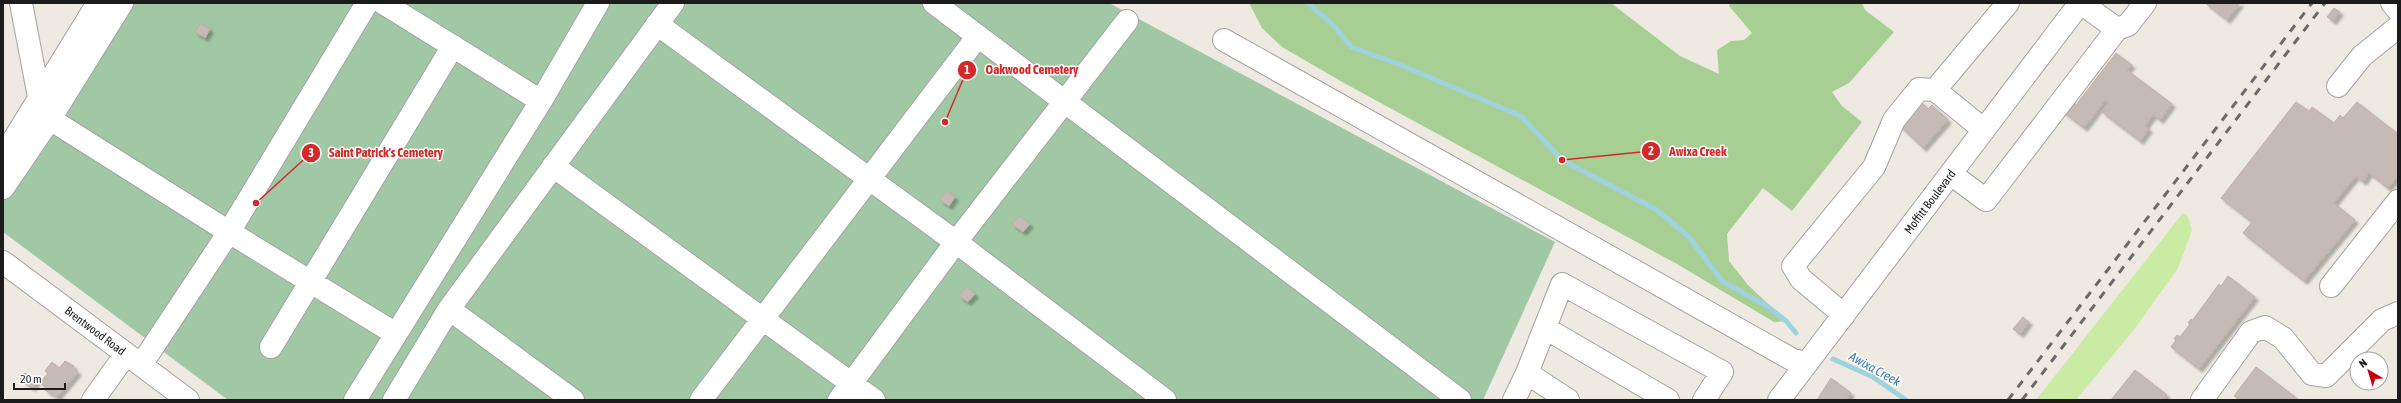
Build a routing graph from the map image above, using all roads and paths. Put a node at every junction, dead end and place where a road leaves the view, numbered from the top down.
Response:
1 (22, 3) edge
2 (98, 3) edge
3 (122, 3) edge
4 (367, 3) edge
5 (383, 3) edge
6 (598, 3) edge
7 (673, 3) edge
8 (934, 3) edge
9 (2008, 3) edge
10 (2081, 3) edge
11 (2145, 3) edge
12 (2392, 3) edge
13 (2398, 10) edge
14 (1127, 21) dead end
15 (657, 24) junction
16 (2398, 27) edge
17 (2117, 29) junction
18 (978, 36) junction
19 (1224, 40) dead end
20 (453, 46) junction
21 (2338, 86) dead end
22 (1936, 90) junction
23 (39, 97) junction
24 (541, 101) junction
25 (1065, 101) junction
26 (50, 119) junction
27 (1984, 130) junction
28 (3, 157) edge
29 (553, 166) junction
30 (1951, 174) junction
31 (869, 178) junction
32 (3, 188) edge
33 (2398, 201) edge
34 (229, 232) junction
35 (956, 242) junction
36 (3, 262) edge
37 (310, 281) junction
38 (2331, 286) dead end
39 (448, 309) junction
40 (2398, 313) edge
41 (1844, 315) junction
42 (763, 319) junction
43 (1545, 328) junction
44 (396, 334) junction
45 (271, 347) dead end
46 (133, 359) junction
47 (1807, 363) junction
48 (1527, 373) junction
49 (845, 392) edge
50 (93, 400) edge
51 (188, 400) edge
52 (355, 400) edge
53 (394, 400) edge
54 (573, 400) edge
55 (702, 400) edge
56 (874, 400) edge
57 (1165, 400) edge
58 (1460, 400) edge
59 (1514, 400) edge
60 (1568, 400) edge
61 (1668, 400) edge
62 (1704, 400) edge
63 (1779, 400) edge
64 (2202, 400) edge

1 - 23 street
2 - 23 street
3 - 26 street
4 - 34 street
5 - 20 street
6 - 24 street
7 - 15 street
8 - 18 street
9 - 22 street
10 - 17 street
10 - 27 street, Moffitt Boulevard
11 - 17 street
12 - 13 street
14 - 25 street
15 - 29 street
15 - 31 street
16 - 21 street
17 - 30 street
18 - 25 street
18 - 31 street
19 - 47 street
20 - 24 street
20 - 37 street
22 - 27 street
22 - 41 street
23 - 28 street
24 - 44 street
25 - 35 street
25 - 58 street
26 - 32 street
26 - 34 street
27 - 30 street, Moffitt Boulevard
29 - 39 street
29 - 42 street
30 - 41 street, Moffitt Boulevard
31 - 35 street
31 - 42 street
33 - 38 street
34 - 37 street
34 - 46 street
35 - 49 street
35 - 57 street
36 - 46 street, Brentwood Road
37 - 44 street
37 - 45 street
39 - 53 street
39 - 54 street
40 - 64 street
41 - 47 street, Moffitt Boulevard
42 - 49 street
42 - 55 street
43 - 48 street
43 - 61 street
43 - 62 street
44 - 52 street
46 - 50 street
46 - 51 street, Brentwood Road
47 - 63 street, Moffitt Boulevard
48 - 59 street
48 - 60 street
49 - 56 street

